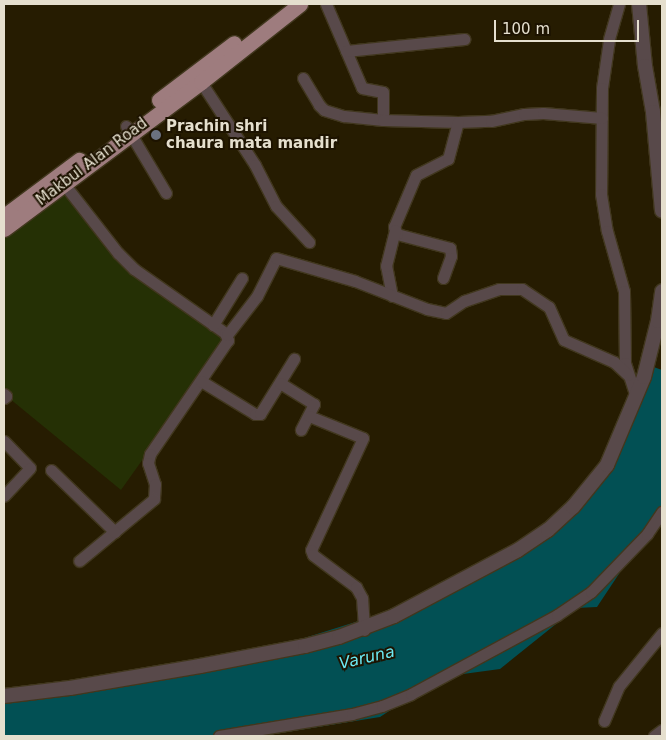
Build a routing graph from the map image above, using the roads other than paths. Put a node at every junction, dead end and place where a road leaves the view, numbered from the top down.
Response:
1 (286, 4) edge
2 (300, 4) edge
3 (326, 4) edge
4 (620, 4) edge
5 (639, 4) edge
6 (464, 39) dead end
7 (346, 51) junction
8 (198, 77) junction
9 (303, 78) dead end
10 (602, 118) junction
11 (383, 120) junction
12 (458, 122) junction
13 (129, 129) junction
14 (64, 184) junction
15 (166, 193) dead end
16 (28, 204) junction
17 (662, 211) edge
18 (4, 216) edge
19 (4, 230) edge
20 (395, 230) junction
21 (309, 242) dead end
22 (242, 278) dead end
23 (443, 278) dead end
24 (662, 291) edge
25 (392, 296) junction
26 (213, 325) junction
27 (227, 335) junction
28 (294, 359) dead end
29 (628, 375) junction
30 (201, 381) junction
31 (280, 383) junction
32 (4, 394) edge
33 (636, 397) junction
34 (4, 398) edge
35 (309, 416) junction
36 (301, 430) dead end
37 (4, 441) edge
38 (51, 470) dead end
39 (4, 496) edge
40 (662, 512) edge
41 (115, 532) junction
42 (79, 561) dead end
43 (364, 630) junction
44 (662, 633) edge
45 (4, 696) edge
46 (604, 721) dead end
47 (662, 730) edge
48 (219, 736) edge
49 (654, 736) edge

1 - 8 highway, Makbul Alan Road
2 - 8 highway, Makbul Alan Road
3 - 7 street
4 - 10 street
5 - 17 street
6 - 7 street
7 - 11 street
8 - 13 highway, Makbul Alan Road
8 - 21 street
9 - 11 street
10 - 12 street
10 - 29 street
11 - 12 street
12 - 20 street
13 - 14 highway, Makbul Alan Road
13 - 15 street
13 - 16 highway, Makbul Alan Road
14 - 16 highway, Makbul Alan Road
14 - 26 street
16 - 18 highway, Makbul Alan Road
16 - 19 highway, Makbul Alan Road
20 - 23 street
20 - 25 street
22 - 26 street
24 - 33 street
25 - 27 street
25 - 29 street
26 - 27 street
27 - 30 street
28 - 31 street
29 - 33 street
30 - 31 street
30 - 41 street
31 - 35 street
32 - 34 street
33 - 43 street
35 - 36 street
35 - 43 street
37 - 39 street
38 - 41 street
40 - 48 street
41 - 42 street
43 - 45 street
44 - 46 street
47 - 49 street

